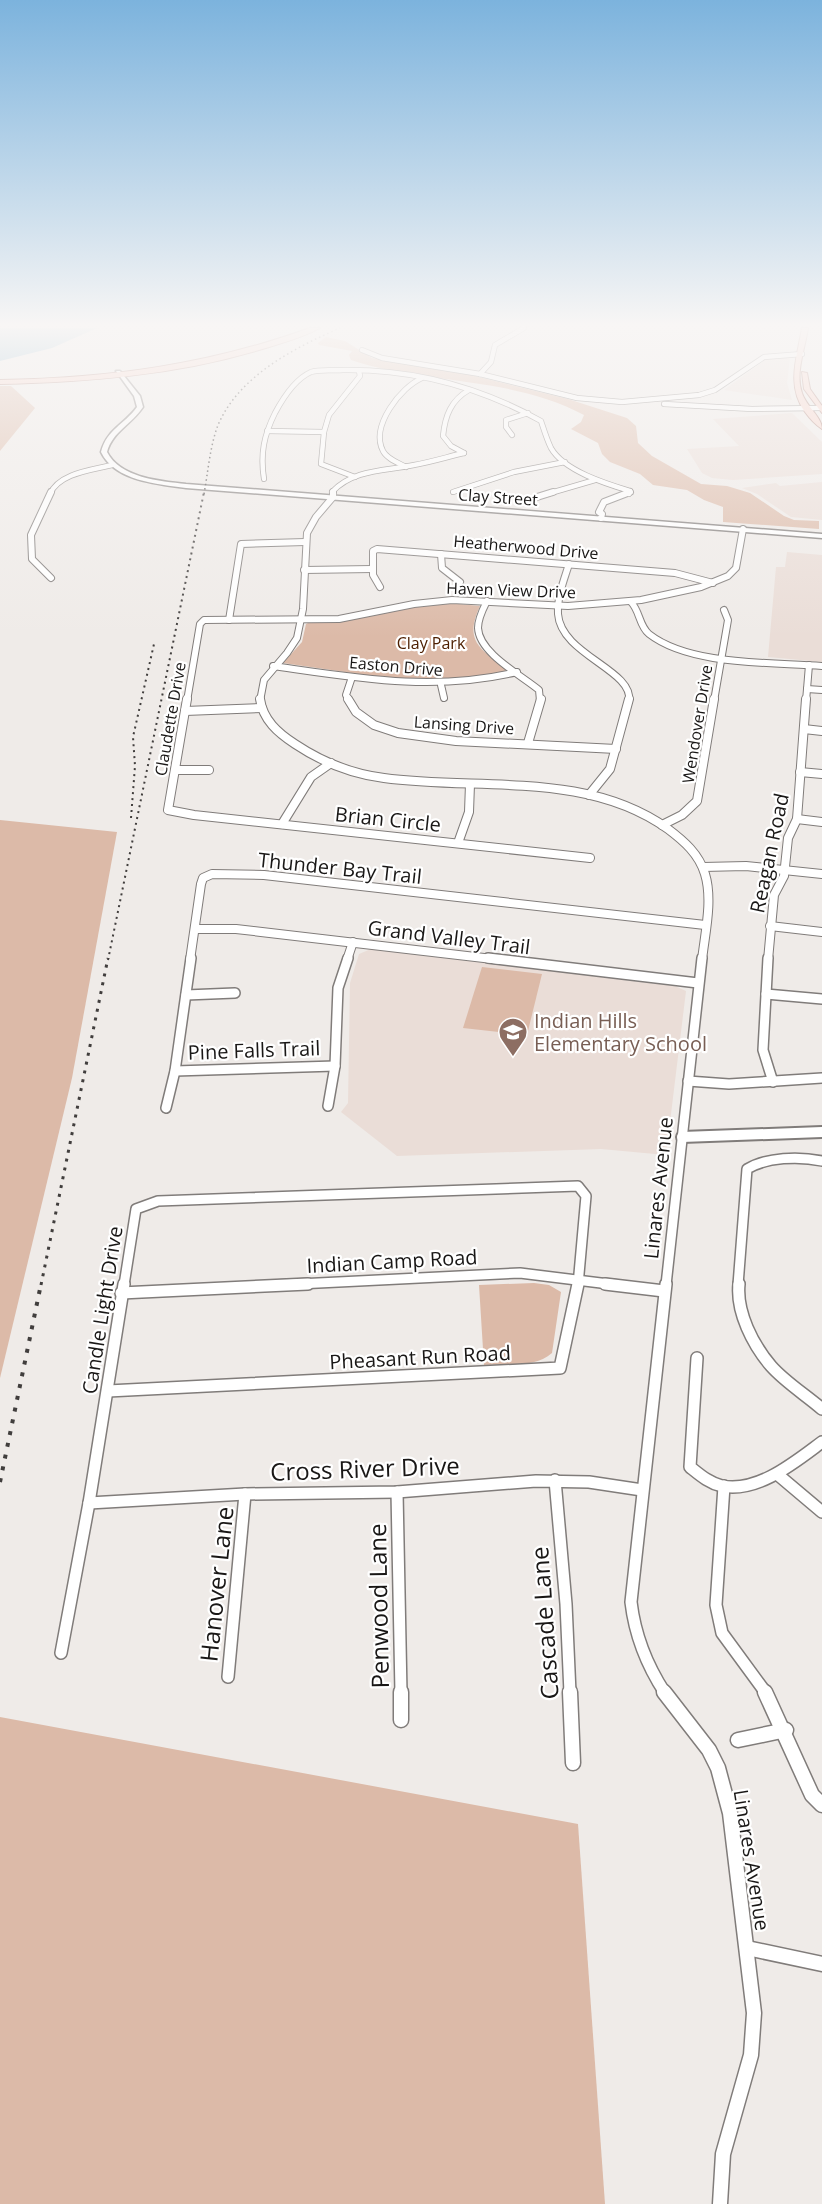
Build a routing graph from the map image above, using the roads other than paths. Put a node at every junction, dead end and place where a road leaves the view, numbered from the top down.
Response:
1 (117, 431) edge
2 (267, 431) joint
3 (381, 431) edge
4 (444, 431) edge
5 (509, 431) edge
6 (545, 431) edge
7 (324, 432) joint
8 (512, 435) dead end
9 (565, 462) junction
10 (112, 465) junction
11 (406, 467) junction
12 (355, 477) junction
13 (264, 479) dead end
14 (594, 480) junction
15 (453, 492) dead end
16 (333, 495) junction
17 (537, 497) dead end
18 (602, 516) junction
19 (743, 529) junction
20 (822, 536) edge
21 (305, 542) junction
22 (441, 554) junction
23 (568, 564) junction
24 (304, 570) junction
25 (372, 570) junction
26 (51, 578) dead end
27 (460, 582) dead end
28 (713, 583) junction
29 (380, 587) dead end
30 (487, 601) junction
31 (631, 602) junction
32 (558, 606) junction
33 (724, 610) dead end
34 (204, 620) joint
35 (229, 620) junction
36 (300, 620) junction
37 (722, 657) junction
38 (809, 665) junction
39 (273, 666) junction
40 (822, 666) edge
41 (517, 672) junction
42 (352, 677) junction
43 (441, 685) junction
44 (807, 689) junction
45 (822, 690) edge
46 (444, 698) dead end
47 (262, 708) junction
48 (185, 711) junction
49 (804, 729) junction
50 (822, 731) edge
51 (528, 743) junction
52 (616, 749) junction
53 (331, 764) junction
54 (176, 770) junction
55 (209, 770) dead end
56 (800, 772) junction
57 (822, 774) edge
58 (470, 784) junction
59 (589, 795) junction
60 (182, 814) joint
61 (797, 819) junction
62 (822, 822) edge
63 (282, 824) junction
64 (662, 825) junction
65 (458, 843) junction
66 (590, 858) dead end
67 (703, 867) junction
68 (784, 870) junction
69 (822, 874) edge
70 (705, 925) junction
71 (770, 926) junction
72 (195, 929) junction
73 (822, 932) edge
74 (353, 942) junction
75 (698, 983) junction
76 (235, 993) dead end
77 (766, 994) junction
78 (186, 995) junction
79 (822, 999) edge
80 (335, 1066) junction
81 (175, 1071) junction
82 (822, 1078) edge
83 (688, 1081) junction
84 (773, 1082) junction
85 (328, 1106) dead end
86 (166, 1108) dead end
87 (822, 1132) edge
88 (682, 1137) junction
89 (822, 1161) edge
90 (586, 1196) joint
91 (579, 1281) junction
92 (664, 1291) junction
93 (121, 1293) junction
94 (697, 1358) dead end
95 (108, 1391) junction
96 (822, 1409) edge
97 (822, 1442) edge
98 (777, 1474) junction
99 (555, 1480) junction
100 (724, 1486) junction
101 (642, 1490) junction
102 (397, 1492) junction
103 (245, 1494) junction
104 (89, 1503) junction
105 (822, 1512) edge
106 (61, 1653) dead end
107 (228, 1677) dead end
108 (401, 1720) dead end
109 (786, 1730) junction
110 (738, 1740) dead end
111 (573, 1763) dead end
112 (822, 1805) edge
113 (747, 1948) junction
114 (822, 1964) edge
115 (720, 2204) edge

1 - 10 main road
2 - 7 street
2 - 13 street
3 - 11 street
4 - 11 street
5 - 8 street
6 - 9 street
7 - 12 street
9 - 14 street
9 - 15 street
10 - 16 main road, Clay Street
10 - 26 street
11 - 12 street
12 - 16 street
14 - 17 street
14 - 18 street
16 - 18 main road, Clay Street
16 - 21 street
18 - 19 main road, Clay Street
19 - 20 main road, Clay Street
19 - 28 street, Haven View Drive
21 - 24 street
21 - 35 street
22 - 23 street, Heatherwood Drive
22 - 25 street, Heatherwood Drive
22 - 27 street
23 - 28 street, Heatherwood Drive
23 - 32 street
24 - 25 street
24 - 36 street
25 - 29 street
28 - 31 street, Haven View Drive
30 - 32 street, Haven View Drive
30 - 36 street, Haven View Drive
30 - 41 street
31 - 32 street, Haven View Drive
31 - 37 street
32 - 52 street
33 - 37 street, Wendover Drive
34 - 35 street, Haven View Drive
34 - 48 street, Claudette Drive
35 - 36 street, Haven View Drive
36 - 39 street
37 - 38 street
37 - 64 street, Wendover Drive
38 - 40 street
38 - 44 street, Reagan Road
39 - 42 street, Easton Drive
39 - 47 street
41 - 43 street, Easton Drive
41 - 51 street
42 - 43 street, Easton Drive
42 - 51 street, Lansing Drive
43 - 46 street
44 - 45 street
44 - 49 street, Reagan Road
47 - 48 street
47 - 53 street, Linares Avenue
48 - 54 street, Claudette Drive
49 - 50 street
49 - 56 street, Reagan Road
51 - 52 street, Lansing Drive
52 - 59 street
53 - 58 street, Linares Avenue
53 - 63 street
54 - 55 street
54 - 60 street, Claudette Drive
56 - 57 street
56 - 61 street, Reagan Road
58 - 59 street, Linares Avenue
58 - 65 street
59 - 64 street, Linares Avenue
60 - 63 street, Brian Circle
61 - 62 street
61 - 68 street, Reagan Road
63 - 65 street, Brian Circle
64 - 67 street, Linares Avenue
65 - 66 street, Brian Circle
67 - 68 street
67 - 70 street, Linares Avenue
68 - 69 street
68 - 71 street, Reagan Road
70 - 72 street, Thunder Bay Trail
70 - 75 street, Linares Avenue
71 - 73 street
71 - 77 street, Reagan Road
72 - 74 street, Grand Valley Trail
72 - 78 street, Thunder Bay Trail
74 - 75 street, Grand Valley Trail
74 - 80 street
75 - 83 street, Linares Avenue
76 - 78 street
77 - 79 street
77 - 84 street, Reagan Road
78 - 81 street, Thunder Bay Trail
80 - 81 street, Pine Falls Trail
80 - 85 street
81 - 86 street, Thunder Bay Trail
82 - 84 street
83 - 84 street
83 - 88 street, Linares Avenue
87 - 88 street
88 - 92 street, Linares Avenue
89 - 96 street
90 - 91 street, Pheasant Run Road
90 - 93 street, Candle Light Drive
91 - 92 street, Indian Camp Road
91 - 93 street, Indian Camp Road
91 - 95 street, Pheasant Run Road
92 - 101 street, Linares Avenue
93 - 95 street, Candle Light Drive
94 - 100 street
95 - 104 street, Candle Light Drive
97 - 98 street
98 - 100 street
98 - 105 street
99 - 101 street, Cross River Drive
99 - 102 street, Cross River Drive
99 - 111 street, Cascade Lane
100 - 109 street
101 - 113 street, Linares Avenue
102 - 103 street, Cross River Drive
102 - 108 street, Penwood Lane
103 - 104 street, Cross River Drive
103 - 107 street, Hanover Lane
104 - 106 street, Candle Light Drive
109 - 110 street
109 - 112 street
113 - 114 street
113 - 115 street, Linares Avenue

